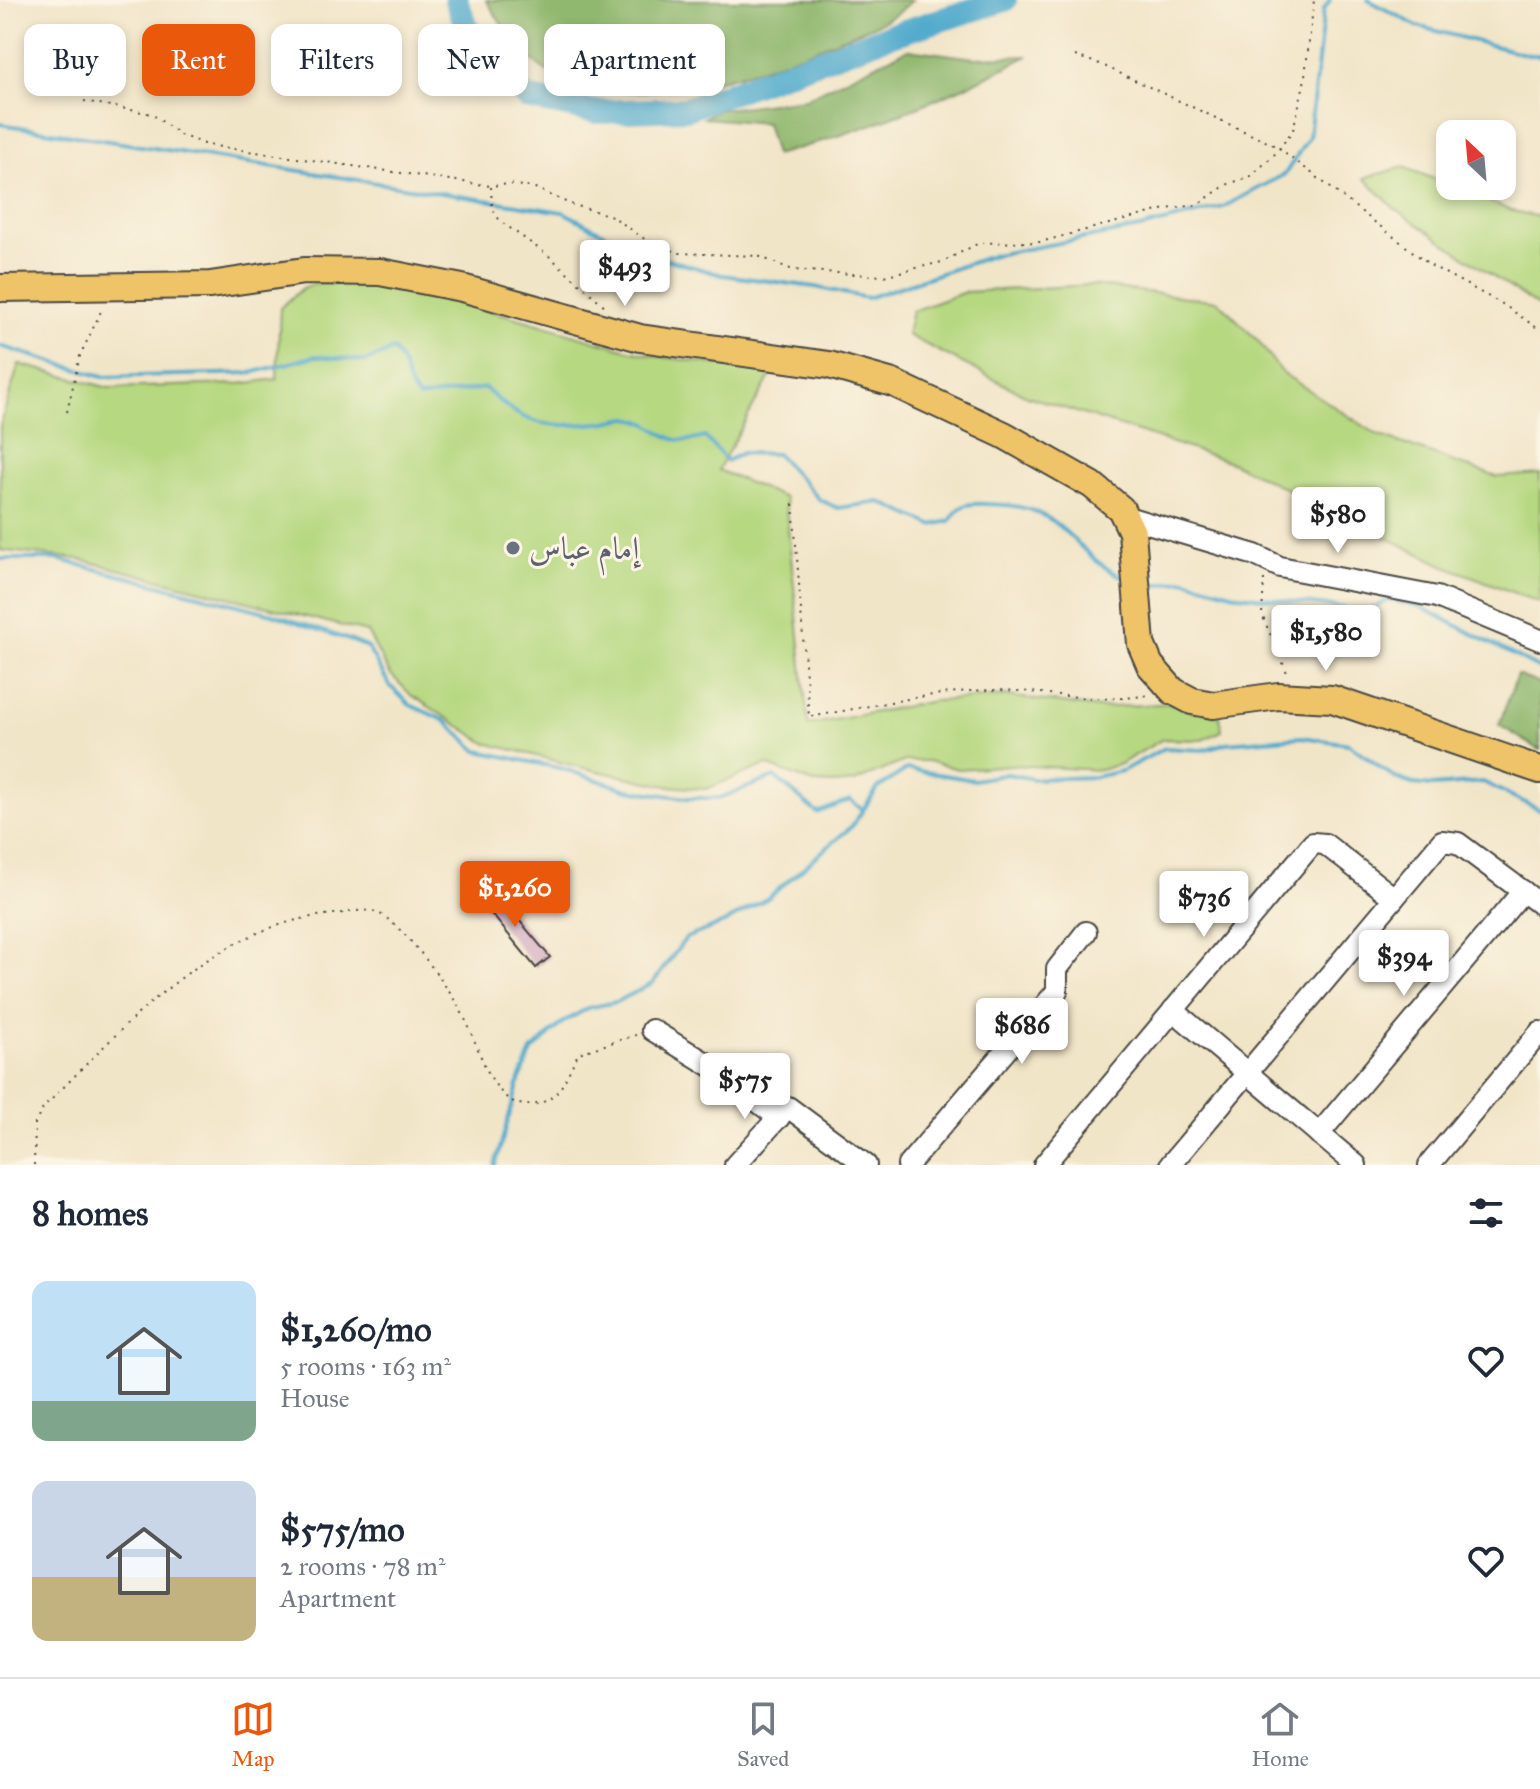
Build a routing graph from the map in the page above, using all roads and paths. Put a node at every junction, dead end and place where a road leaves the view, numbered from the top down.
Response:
1 (1314, 0) edge
2 (1075, 56) dead end
3 (84, 101) dead end
4 (1278, 147) junction
5 (491, 186) junction
6 (0, 288) edge
7 (114, 289) junction
8 (613, 314) dead end
9 (1540, 330) edge
10 (67, 412) dead end
11 (793, 504) dead end
12 (1124, 516) junction
13 (1264, 586) dead end
14 (1540, 640) edge
15 (1173, 691) junction
16 (1295, 695) junction
17 (1540, 770) edge
18 (1523, 891) junction
19 (1394, 898) junction
20 (1540, 904) edge
21 (1086, 932) dead end
22 (1173, 1010) junction
23 (652, 1030) joint
24 (1540, 1032) edge
25 (1247, 1073) junction
26 (779, 1118) junction
27 (1319, 1134) junction
28 (34, 1165) edge
29 (735, 1165) edge
30 (866, 1165) edge
31 (908, 1165) edge
32 (1044, 1165) edge
33 (1170, 1165) edge
34 (1356, 1165) edge
35 (1429, 1165) edge

1 - 4 path
2 - 4 path
3 - 5 path
4 - 5 path
4 - 9 path
5 - 8 path
6 - 7 main road
7 - 10 path
7 - 12 main road
11 - 15 path
12 - 14 street
12 - 15 main road
13 - 16 path
15 - 16 main road
16 - 17 main road
18 - 19 street
18 - 20 street
18 - 27 street
19 - 22 street
19 - 25 street
21 - 31 street
22 - 25 street
22 - 32 street
23 - 26 street
23 - 28 path
24 - 35 street
25 - 27 street
25 - 33 street
26 - 29 street
26 - 30 street
27 - 34 street

